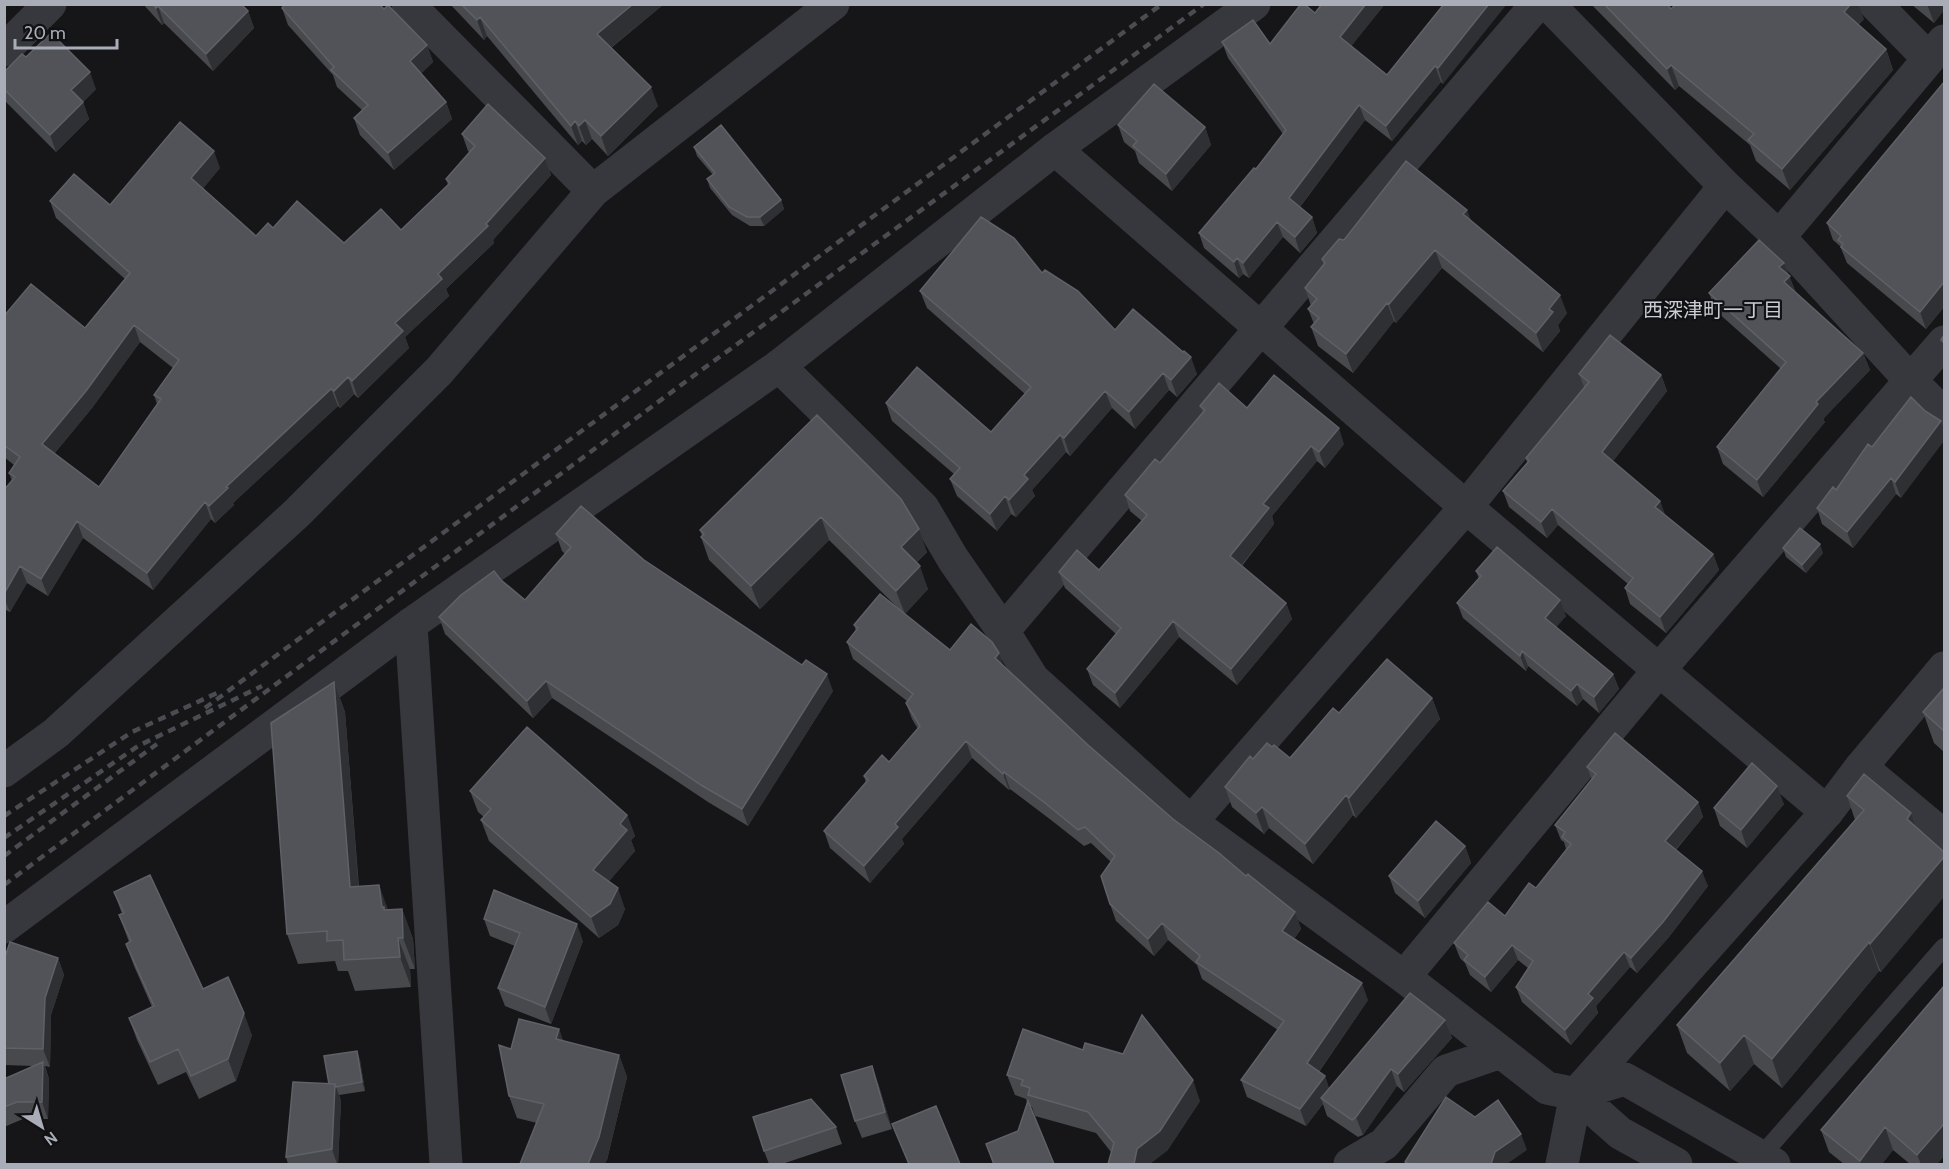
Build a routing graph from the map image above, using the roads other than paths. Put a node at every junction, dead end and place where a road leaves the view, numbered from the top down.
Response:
1 (50, 4) edge
2 (408, 4) edge
3 (833, 4) edge
4 (1254, 4) edge
5 (1537, 4) edge
6 (1548, 4) edge
7 (1875, 4) edge
8 (4, 50) edge
9 (1937, 50) edge
10 (1055, 149) junction
11 (1725, 186) junction
12 (592, 191) junction
13 (1779, 237) junction
14 (1261, 328) junction
15 (1944, 342) edge
16 (779, 366) junction
17 (1911, 381) junction
18 (1944, 414) edge
19 (1466, 507) junction
20 (411, 624) junction
21 (1003, 631) junction
22 (1944, 668) edge
23 (1659, 670) junction
24 (1861, 767) junction
25 (4, 771) edge
26 (1827, 812) junction
27 (1191, 822) junction
28 (1944, 836) edge
29 (4, 927) edge
30 (1944, 947) edge
31 (1404, 977) junction
32 (1501, 1052) junction
33 (1576, 1094) junction
34 (1768, 1160) edge
35 (446, 1164) edge
36 (1350, 1164) edge
37 (1562, 1164) edge
38 (1676, 1164) edge

1 - 8 street
2 - 12 street
3 - 12 street
4 - 10 street
5 - 14 street
6 - 11 street
7 - 9 street
9 - 13 street
10 - 14 street
10 - 16 street
11 - 13 street
11 - 19 street
12 - 25 street
13 - 17 street
14 - 19 street
14 - 21 street
15 - 17 street
16 - 20 street
16 - 21 street
17 - 18 street
17 - 23 street
19 - 23 street
19 - 27 street
20 - 29 street
20 - 35 street
21 - 27 street
22 - 24 street
23 - 26 street
23 - 31 street
24 - 26 street
24 - 28 street
26 - 33 street
27 - 31 street
30 - 34 lane
31 - 32 street
32 - 33 street
32 - 36 street
33 - 34 street
33 - 37 street
33 - 38 street

